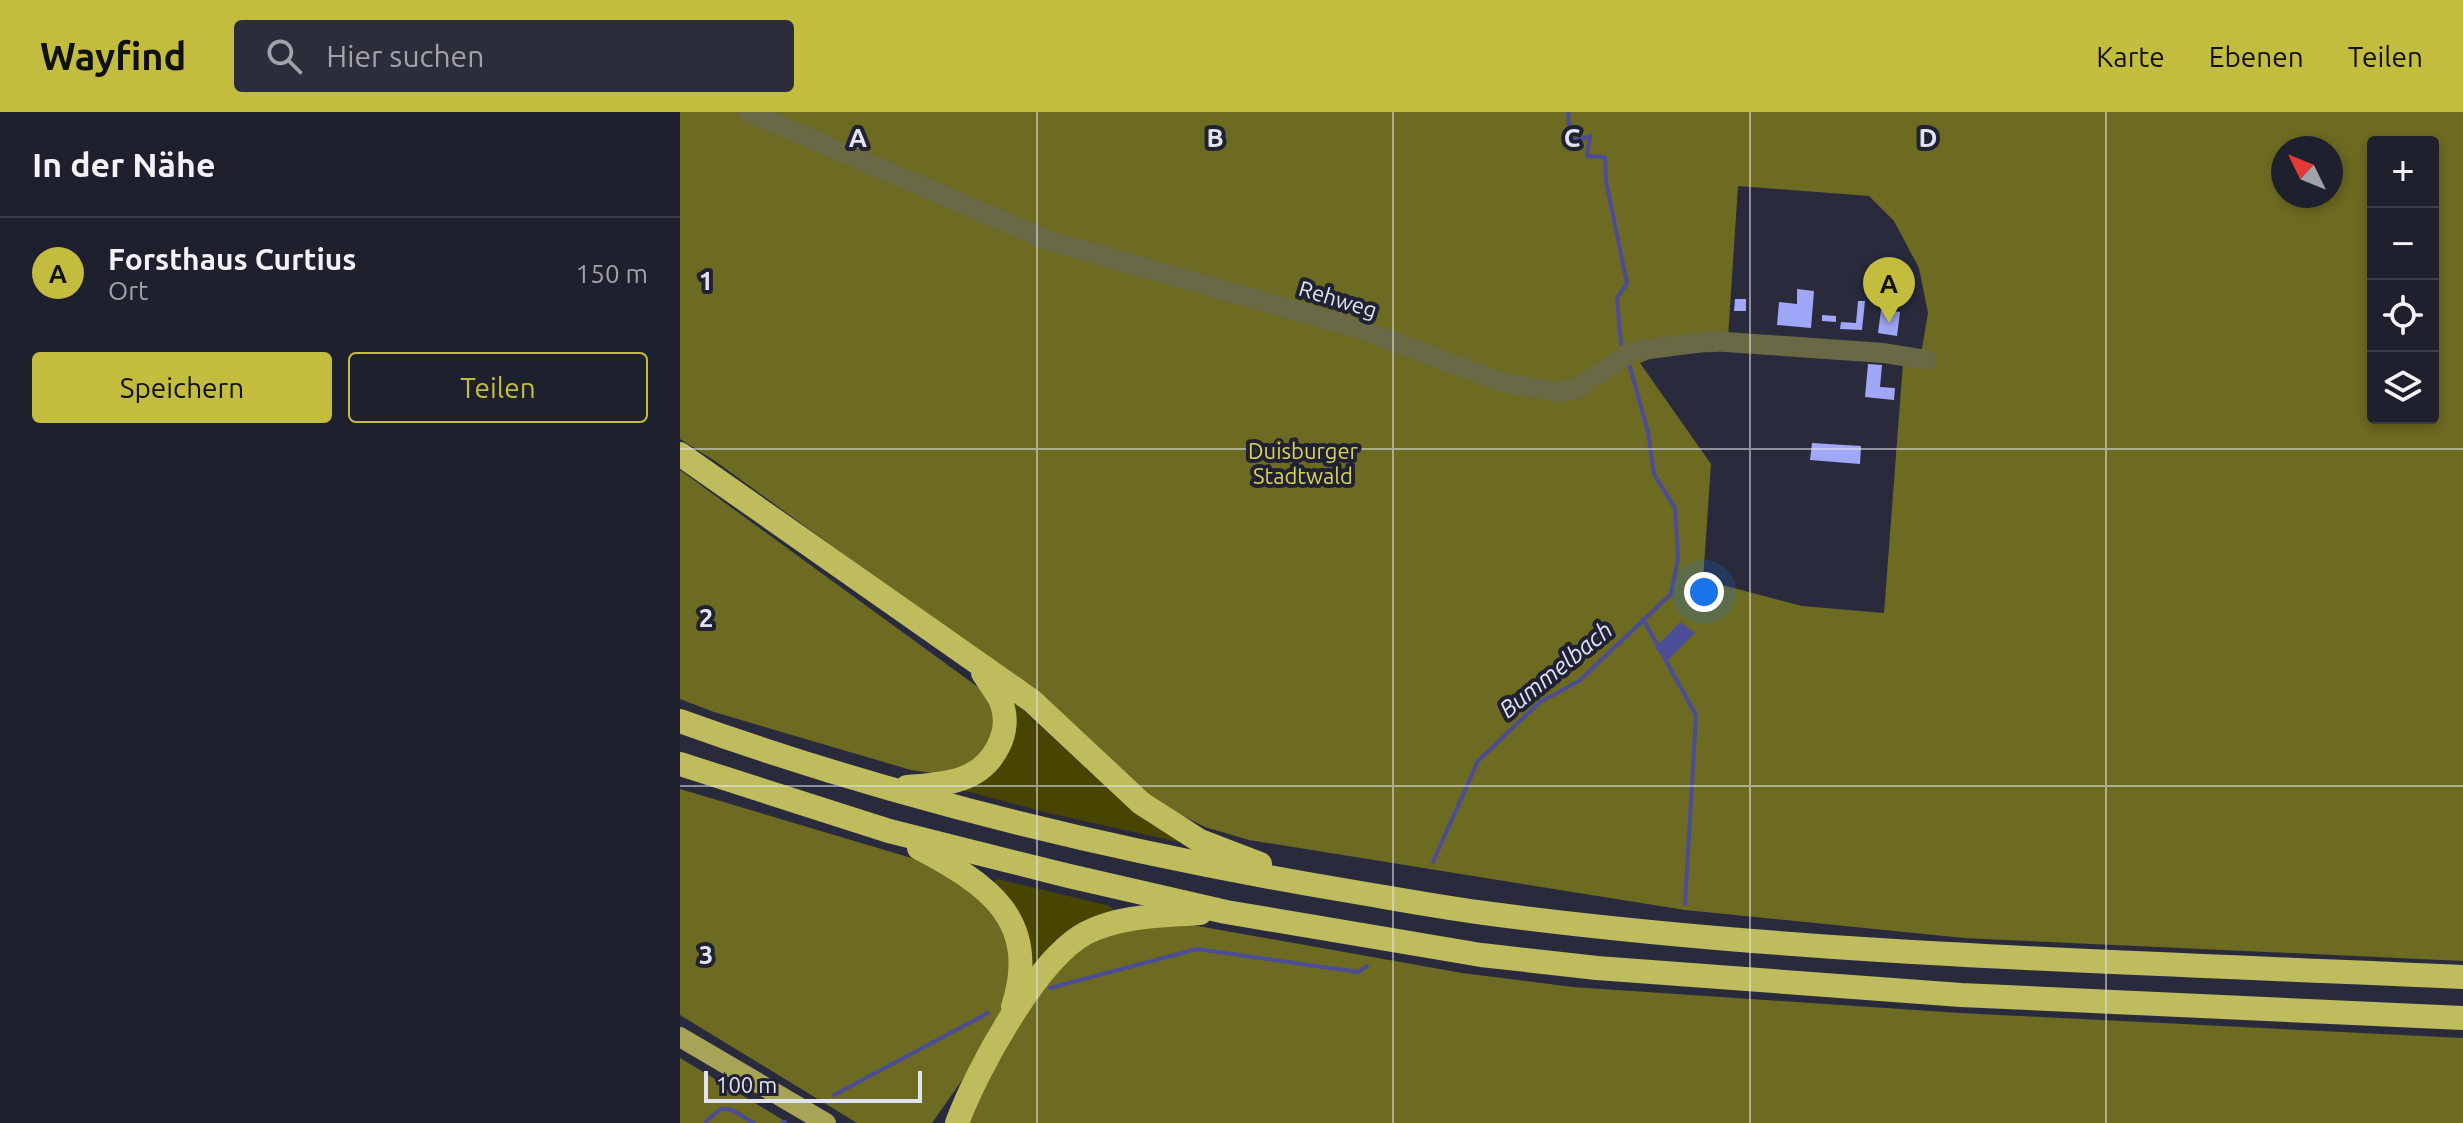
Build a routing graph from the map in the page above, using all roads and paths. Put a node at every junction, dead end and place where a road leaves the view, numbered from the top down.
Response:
1 (748, 112) edge
2 (1927, 360) dead end
3 (680, 454) edge
4 (977, 664) junction
5 (680, 721) edge
6 (680, 764) edge
7 (888, 788) junction
8 (889, 831) junction
9 (1314, 885) junction
10 (1226, 912) junction
11 (2463, 977) edge
12 (2463, 1018) edge
13 (1008, 1024) junction
14 (680, 1037) edge
15 (970, 1089) junction
16 (826, 1123) edge
17 (939, 1123) edge
18 (957, 1123) edge

1 - 2 lane, Rehweg
3 - 4 highway
4 - 7 highway
4 - 9 highway
5 - 7 highway
6 - 8 highway
7 - 9 highway
8 - 10 highway
8 - 13 highway
9 - 11 highway
10 - 12 highway
10 - 13 highway
13 - 15 highway
14 - 16 main road
15 - 17 highway
15 - 18 highway

